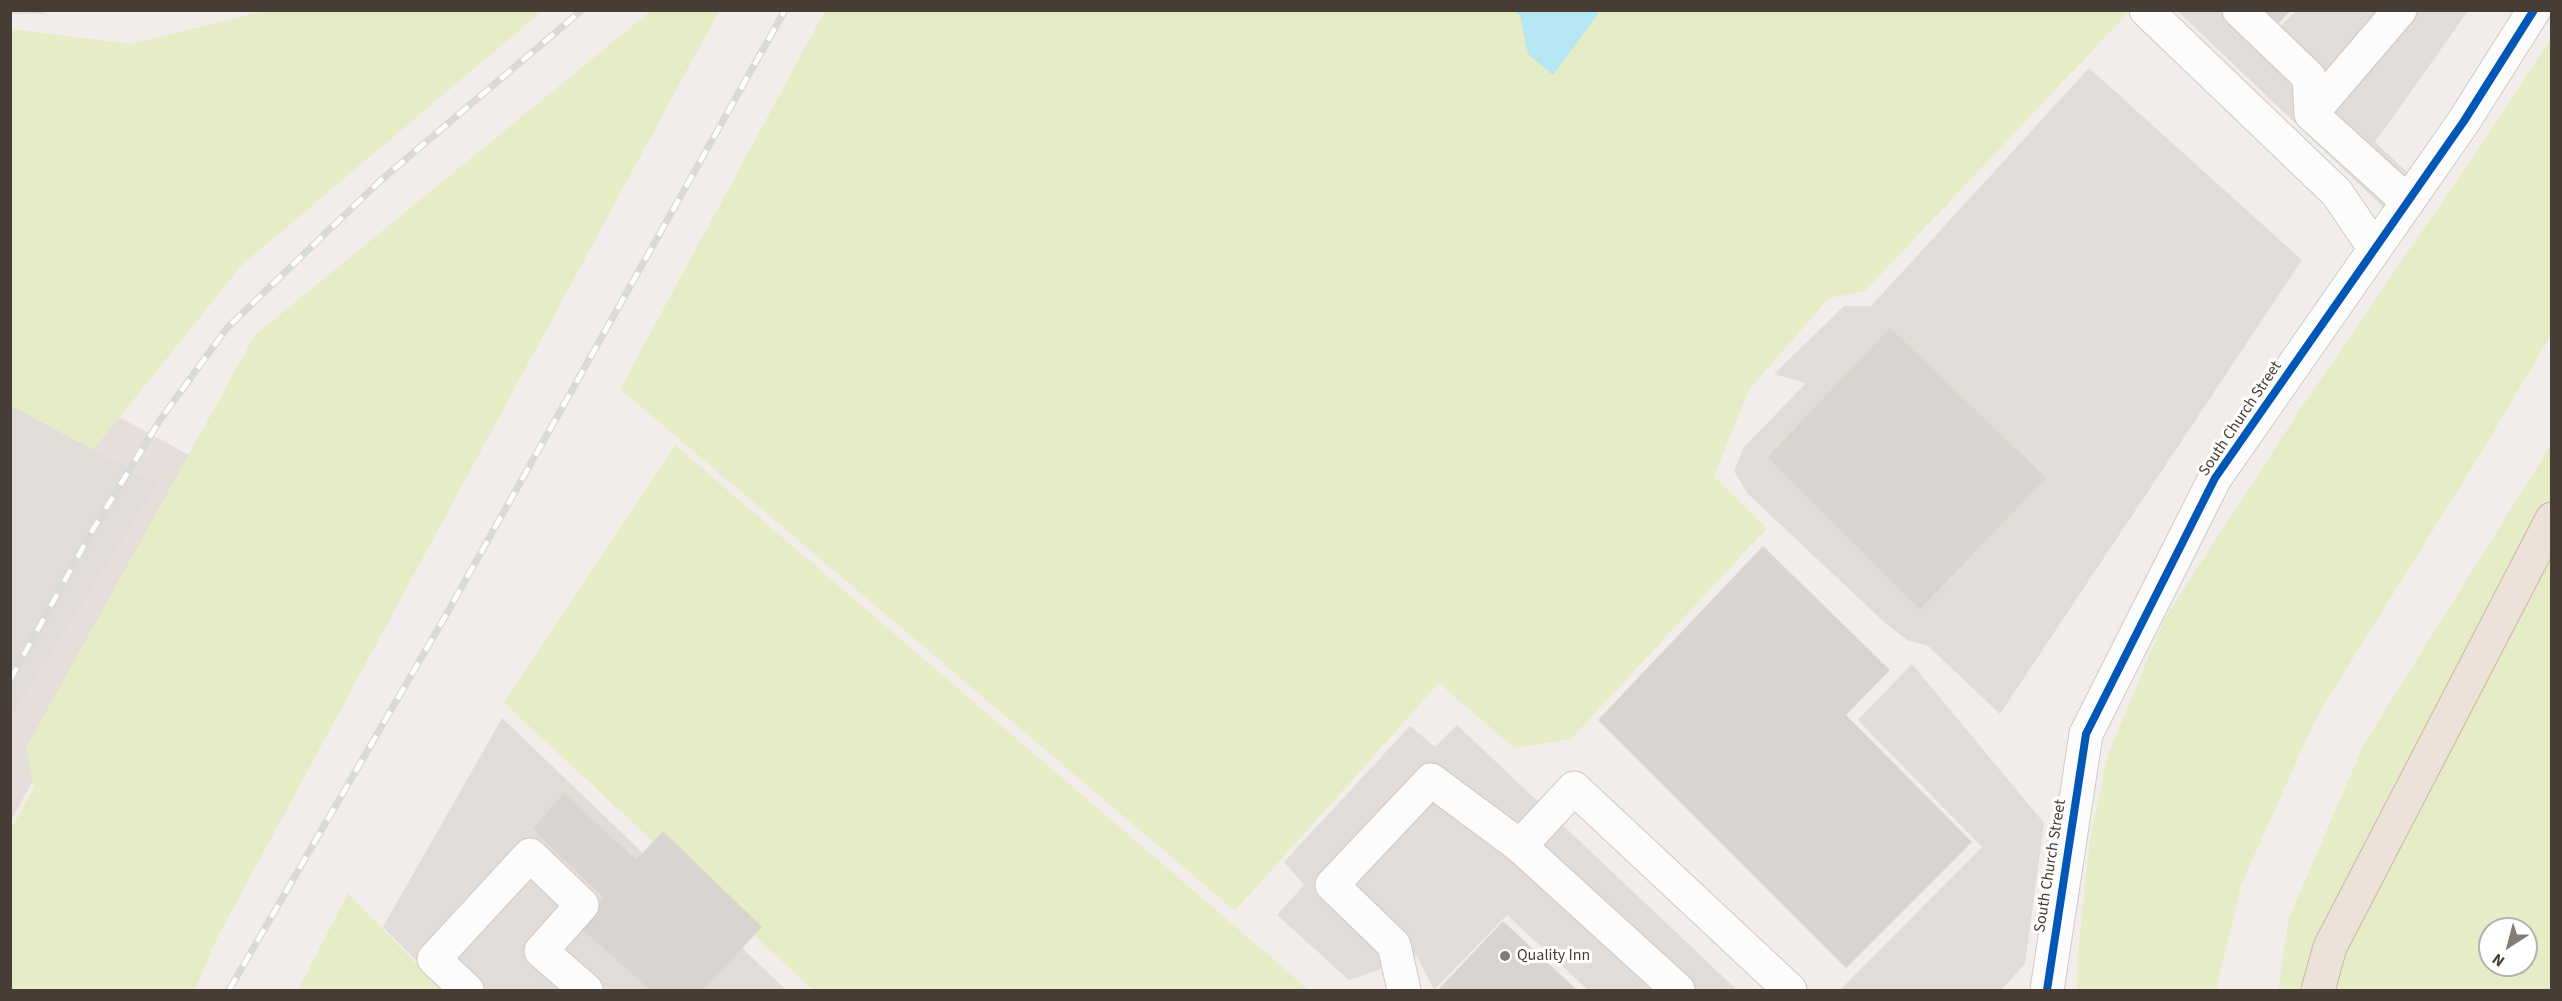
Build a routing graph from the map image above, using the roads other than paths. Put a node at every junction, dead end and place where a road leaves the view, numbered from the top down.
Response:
1 (2146, 10) edge
2 (2239, 10) edge
3 (2400, 10) edge
4 (2530, 12) edge
5 (2311, 114) junction
6 (2408, 202) junction
7 (2375, 249) junction
8 (2552, 519) edge
9 (1520, 846) junction
10 (466, 990) edge
11 (586, 990) edge
12 (1404, 990) edge
13 (1678, 990) edge
14 (1790, 990) edge
15 (2047, 990) edge
16 (2318, 990) edge

1 - 7 street
2 - 5 street
3 - 5 street
4 - 6 street, South Church Street
5 - 6 street
6 - 7 street, South Church Street
7 - 15 street, South Church Street
8 - 16 highway
9 - 12 street
9 - 13 street
9 - 14 street
10 - 11 street

